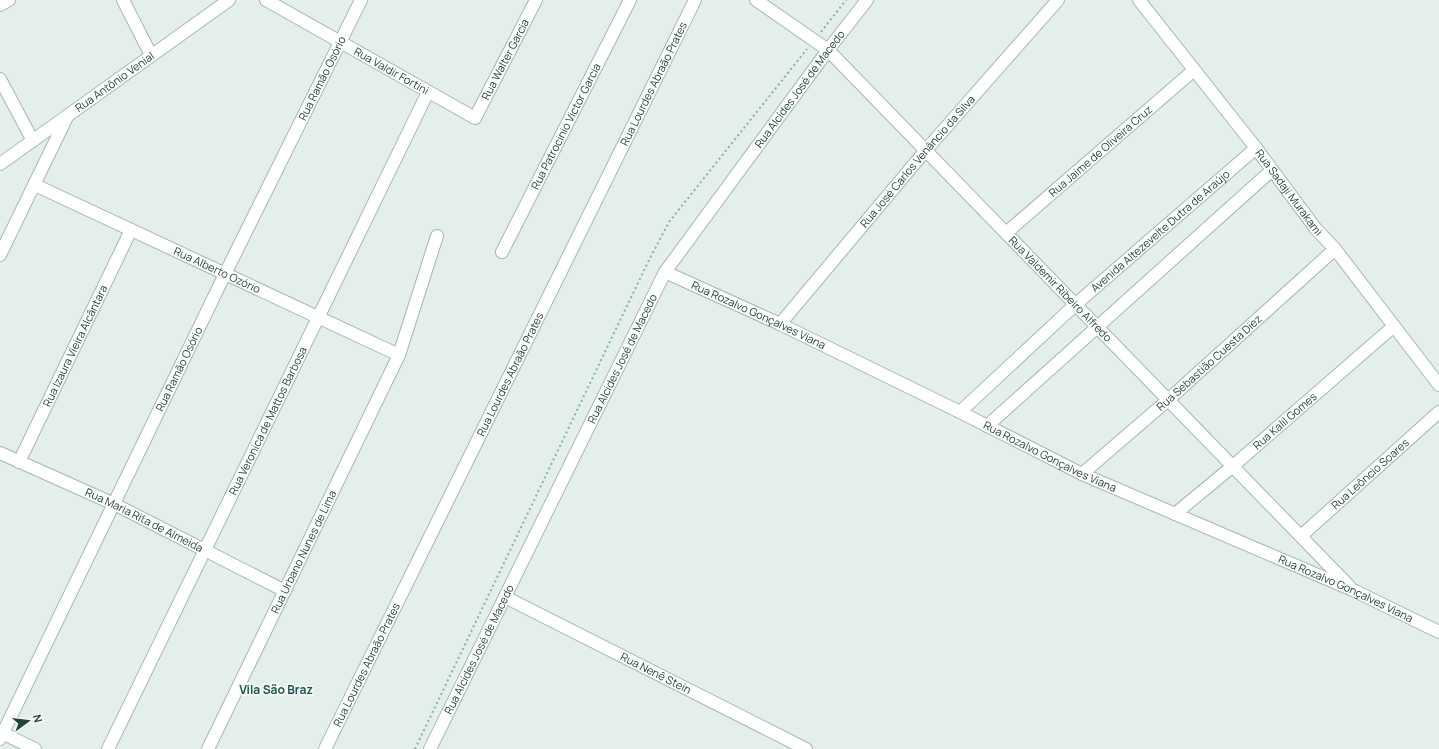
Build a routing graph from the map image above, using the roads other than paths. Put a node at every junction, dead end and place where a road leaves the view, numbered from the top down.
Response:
1 (9, 0) edge
2 (123, 0) edge
3 (228, 0) edge
4 (266, 0) edge
5 (361, 0) edge
6 (536, 0) edge
7 (630, 0) edge
8 (695, 0) edge
9 (756, 0) edge
10 (867, 0) edge
11 (1058, 0) edge
12 (1139, 0) edge
13 (0, 5) edge
14 (340, 42) junction
15 (828, 50) junction
16 (151, 55) junction
17 (1194, 70) junction
18 (0, 79) edge
19 (428, 92) junction
20 (67, 116) junction
21 (475, 118) joint
22 (33, 141) junction
23 (1256, 148) junction
24 (926, 150) junction
25 (0, 164) edge
26 (1272, 170) junction
27 (35, 185) junction
28 (131, 230) junction
29 (1006, 232) junction
30 (437, 236) dead end
31 (1335, 250) junction
32 (502, 252) dead end
33 (0, 255) edge
34 (665, 272) junction
35 (226, 274) junction
36 (1076, 304) junction
37 (318, 317) junction
38 (780, 324) junction
39 (1097, 326) junction
40 (1394, 326) junction
41 (399, 355) junction
42 (1439, 385) edge
43 (1168, 400) junction
44 (960, 412) junction
45 (1439, 412) edge
46 (986, 426) junction
47 (0, 454) edge
48 (19, 462) junction
49 (1233, 466) junction
50 (1082, 474) junction
51 (114, 504) junction
52 (1176, 514) junction
53 (1300, 536) junction
54 (204, 550) junction
55 (286, 590) junction
56 (1355, 591) junction
57 (505, 597) junction
58 (1439, 632) edge
59 (1, 735) edge
60 (35, 749) edge
61 (108, 749) edge
62 (208, 749) edge
63 (325, 749) edge
64 (430, 749) edge
65 (806, 749) edge

1 - 13 street
2 - 16 street
3 - 16 street, Rua Antônio Venial
4 - 14 street, Rua Valdir Fortini
5 - 14 street, Rua Ramão Osório
6 - 21 street, Rua Walter Garcia
7 - 32 street, Rua Patrocinio Victor Garcia
8 - 63 street, Rua Lourdes Abraão Prates
9 - 15 street, Rua Valdemir Ribeiro Alfredo
10 - 15 street, Rua Alcídes José de Macedo
11 - 24 street, Rua José Carlos Venâncio da Silva
12 - 17 street, Rua Sadaji Murakami
14 - 19 street, Rua Valdir Fortini
14 - 35 street, Rua Ramão Osório
15 - 24 street, Rua Valdemir Ribeiro Alfredo
15 - 34 street, Rua Alcídes José de Macedo
16 - 20 street, Rua Antônio Venial
17 - 23 street, Rua Sadaji Murakami
17 - 29 street, Rua Jaime de Oliveira Cruz
18 - 22 street
19 - 21 street, Rua Valdir Fortini
19 - 37 street, Rua Veronica de Mattos Barbosa
20 - 22 street, Rua Antônio Venial
20 - 27 street
22 - 25 street, Rua Antônio Venial
23 - 26 street, Rua Sadaji Murakami
23 - 36 street, Avenida Altezevelte Dutra de Araújo
24 - 29 street, Rua Valdemir Ribeiro Alfredo
24 - 38 street, Rua José Carlos Venâncio da Silva
26 - 31 street, Rua Sadaji Murakami
26 - 39 street
27 - 28 street, Rua Alberto Ozório
27 - 33 street
28 - 35 street, Rua Alberto Ozório
28 - 48 street, Rua Izaura Vieira Alcântara
29 - 36 street, Rua Valdemir Ribeiro Alfredo
30 - 41 street, Rua Urbano Nunes de Lima
31 - 40 street, Rua Sadaji Murakami
31 - 43 street, Rua Sebastião Cuesta Diez
34 - 38 street, Rua Rozalvo Gonçalves Viana
34 - 57 street, Rua Alcídes José de Macedo
35 - 37 street, Rua Alberto Ozório
35 - 51 street, Rua Ramão Osório
36 - 39 street, Rua Valdemir Ribeiro Alfredo
36 - 44 street, Avenida Altezevelte Dutra de Araújo
37 - 41 street, Rua Alberto Ozório
37 - 54 street, Rua Veronica de Mattos Barbosa
38 - 44 street, Rua Rozalvo Gonçalves Viana
39 - 43 street, Rua Valdemir Ribeiro Alfredo
39 - 46 street
40 - 42 street, Rua Sadaji Murakami
40 - 49 street, Rua Kalil Gomes
41 - 55 street, Rua Urbano Nunes de Lima
43 - 49 street, Rua Valdemir Ribeiro Alfredo
43 - 50 street, Rua Sebastião Cuesta Diez
44 - 46 street, Rua Rozalvo Gonçalves Viana
45 - 53 street, Rua Leôncio Soares
46 - 50 street, Rua Rozalvo Gonçalves Viana
47 - 48 street, Rua Maria Rita de Almeida
48 - 51 street, Rua Maria Rita de Almeida
49 - 52 street, Rua Kalil Gomes
49 - 53 street, Rua Valdemir Ribeiro Alfredo
50 - 52 street, Rua Rozalvo Gonçalves Viana
51 - 54 street, Rua Maria Rita de Almeida
51 - 59 street, Rua Ramão Osório
52 - 56 street, Rua Rozalvo Gonçalves Viana
53 - 56 street, Rua Valdemir Ribeiro Alfredo
54 - 55 street, Rua Maria Rita de Almeida
54 - 61 street, Rua Veronica de Mattos Barbosa
55 - 62 street, Rua Urbano Nunes de Lima
56 - 58 street, Rua Rozalvo Gonçalves Viana
57 - 64 street, Rua Alcídes José de Macedo
57 - 65 street, Rua Nenê Stein
59 - 60 street

